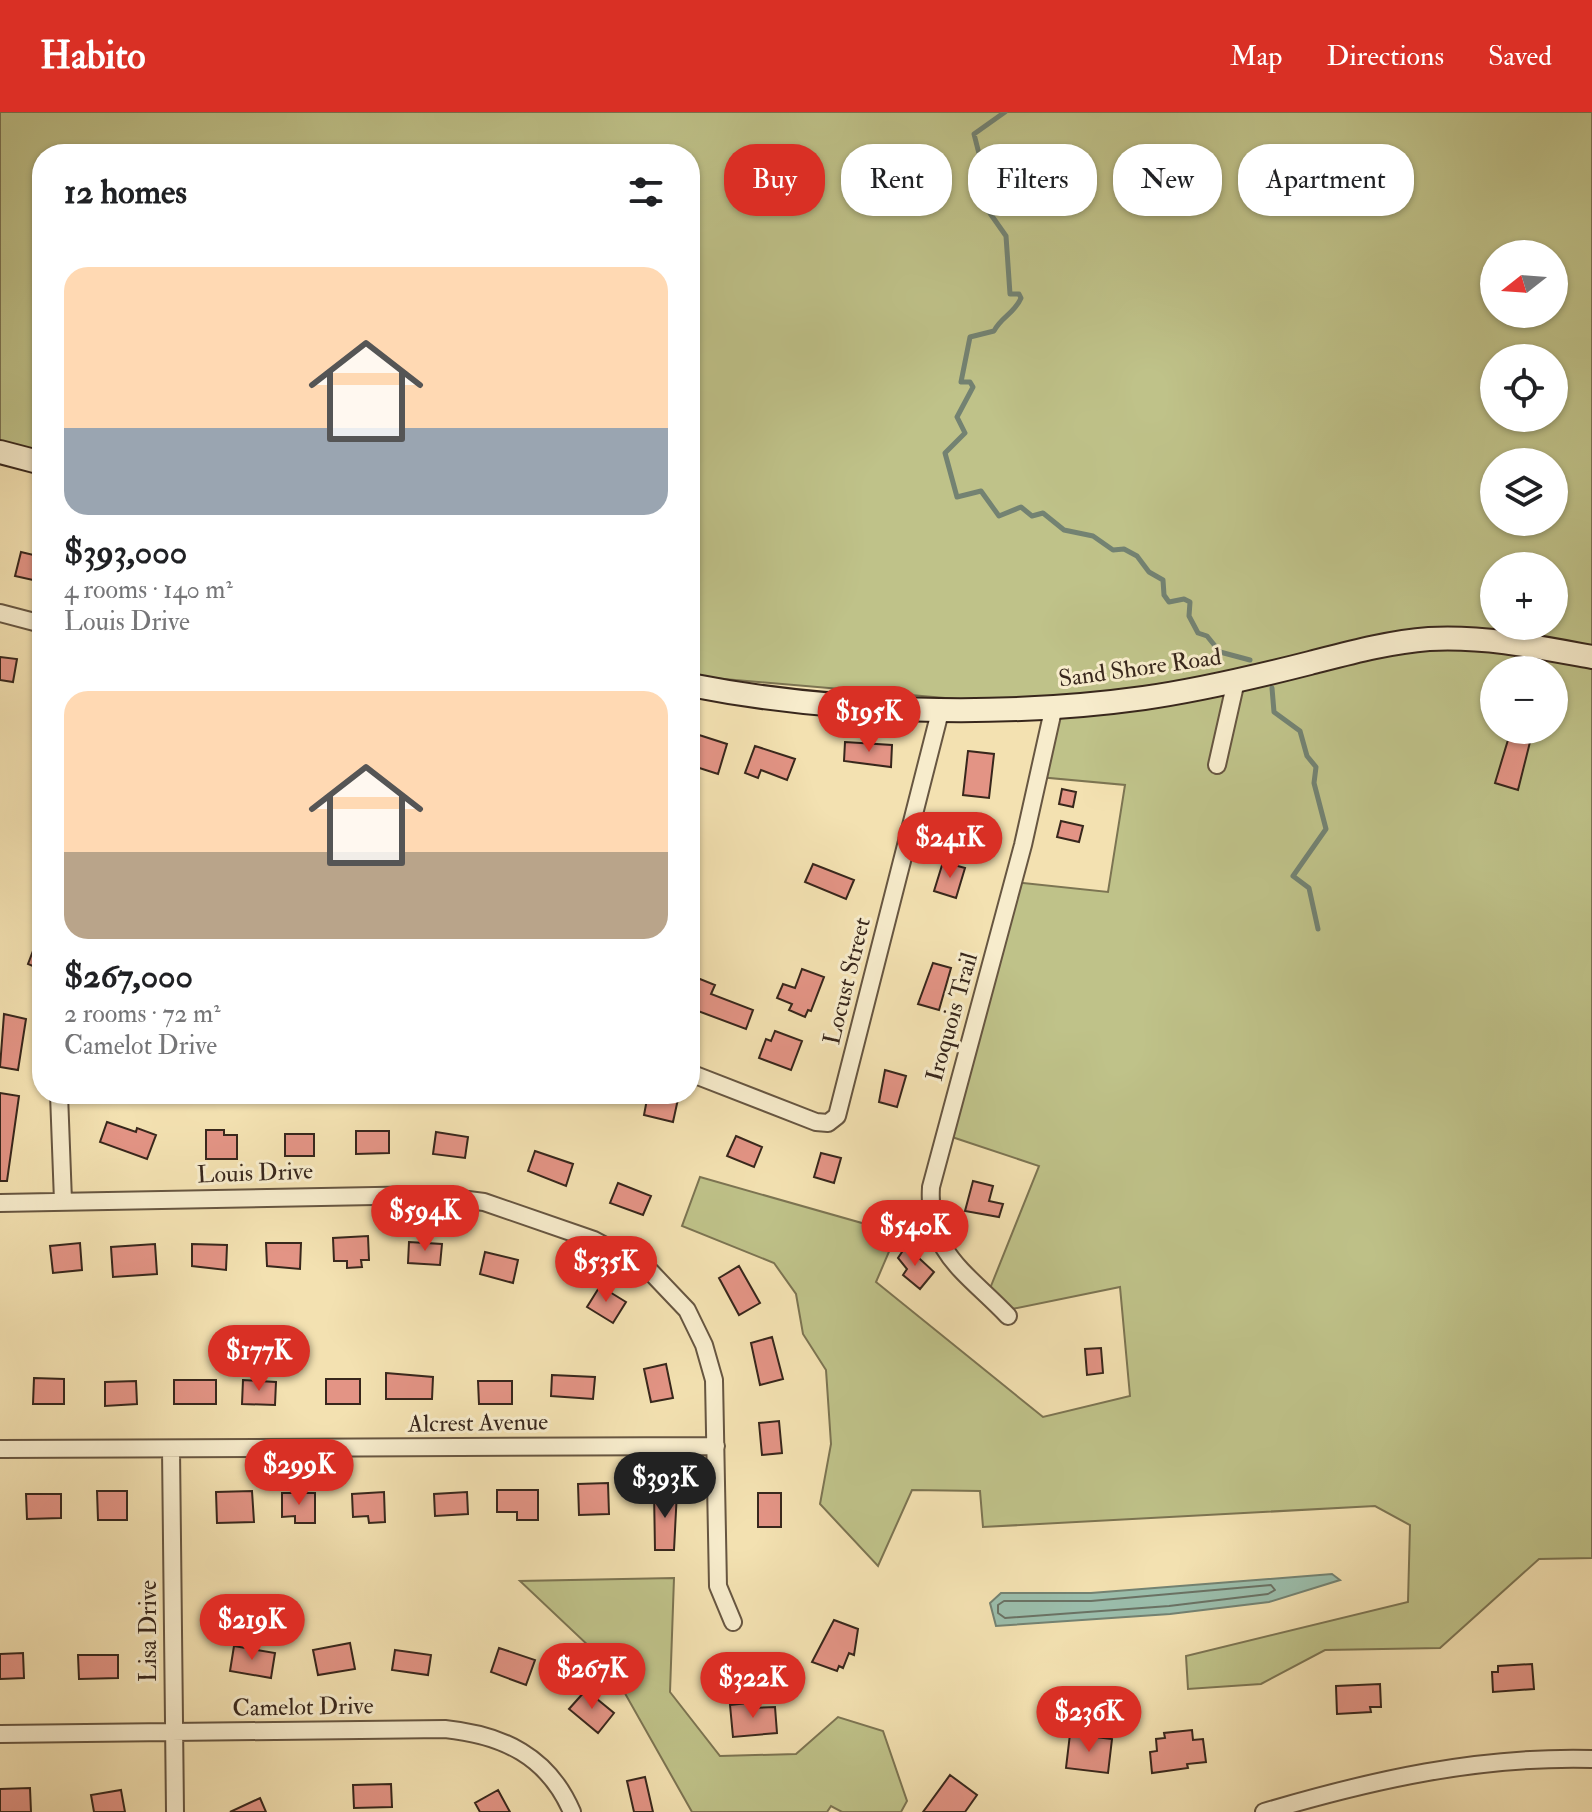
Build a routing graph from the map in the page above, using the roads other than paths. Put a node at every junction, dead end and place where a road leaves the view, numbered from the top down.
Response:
1 (0, 452) edge
2 (32, 460) edge
3 (0, 613) edge
4 (32, 621) edge
5 (1592, 657) edge
6 (1237, 681) junction
7 (700, 686) edge
8 (1054, 706) junction
9 (941, 708) junction
10 (1217, 765) dead end
11 (700, 1077) edge
12 (59, 1104) edge
13 (63, 1201) junction
14 (0, 1203) edge
15 (1008, 1316) dead end
16 (716, 1446) junction
17 (0, 1449) edge
18 (171, 1449) junction
19 (733, 1622) dead end
20 (173, 1733) junction
21 (0, 1734) edge
22 (1592, 1759) edge
23 (175, 1812) edge
24 (572, 1812) edge
25 (1264, 1812) edge

1 - 2 street
3 - 4 street
5 - 6 street, Sand Shore Road
6 - 8 street, Sand Shore Road
6 - 10 street
7 - 9 street, Sand Shore Road
8 - 9 street, Sand Shore Road
8 - 15 street, Iroquois Trail
9 - 11 street, Locust Street
12 - 13 street
13 - 14 street, Louis Drive
13 - 16 street, Louis Drive
16 - 18 street, Alcrest Avenue
16 - 19 street, Louis Drive
17 - 18 street, Alcrest Avenue
18 - 20 street, Lisa Drive
20 - 21 street, Camelot Drive
20 - 23 street, Lisa Drive
20 - 24 street, Camelot Drive
22 - 25 street

